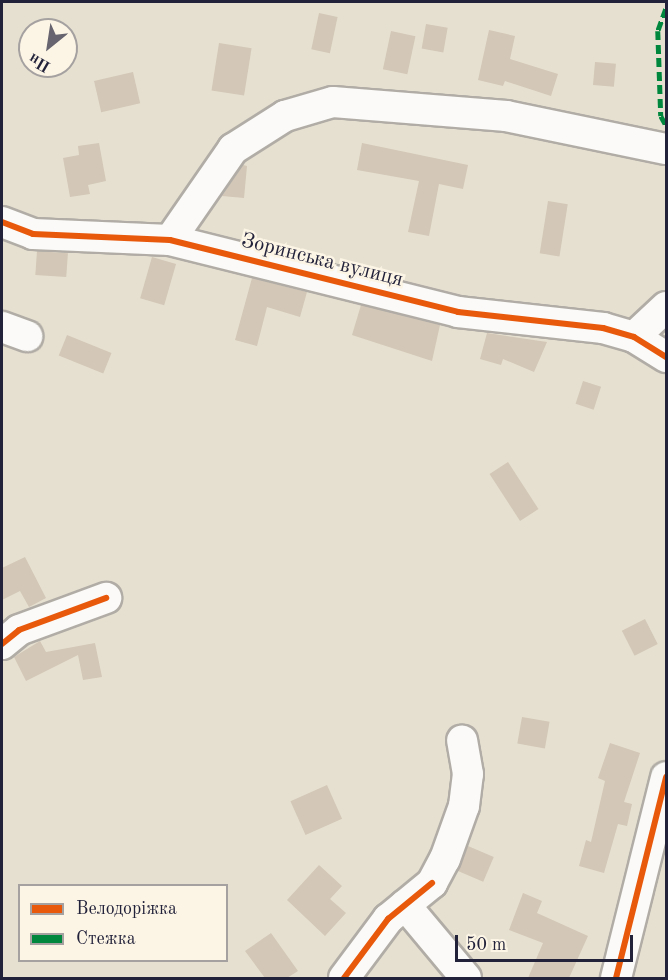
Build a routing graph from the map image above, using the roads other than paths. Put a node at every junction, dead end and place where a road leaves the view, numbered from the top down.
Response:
1 (666, 149) edge
2 (2, 222) edge
3 (170, 240) junction
4 (666, 307) edge
5 (634, 338) junction
6 (666, 357) edge
7 (106, 598) dead end
8 (2, 644) edge
9 (462, 741) dead end
10 (666, 777) edge
11 (405, 905) junction
12 (344, 978) edge
13 (466, 978) edge
14 (616, 978) edge

1 - 3 street
2 - 3 street, Зоринська вулиця
3 - 5 street, Зоринська вулиця
4 - 5 street
5 - 6 street, Зоринська вулиця
7 - 8 street
9 - 11 street
10 - 14 street
11 - 12 street
11 - 13 street

